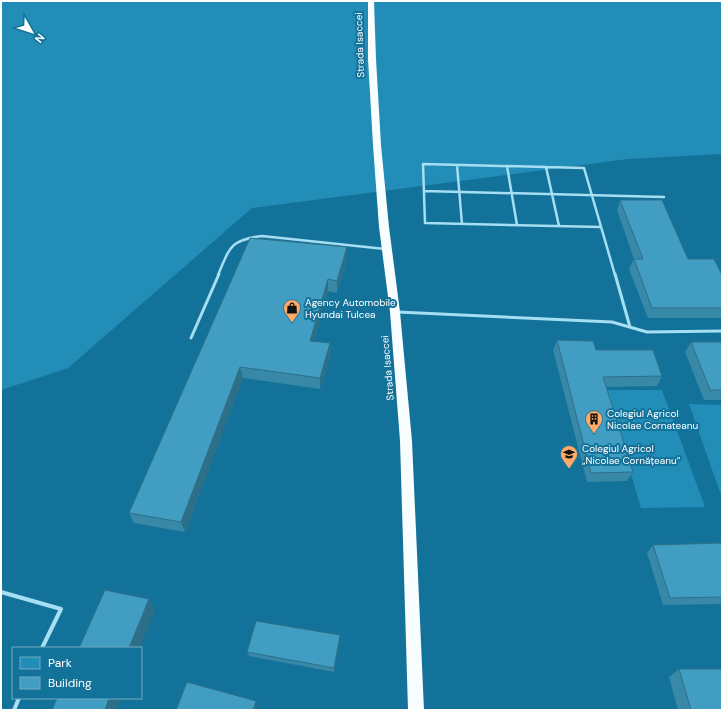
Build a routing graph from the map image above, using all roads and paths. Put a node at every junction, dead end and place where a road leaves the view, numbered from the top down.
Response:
1 (371, 1) edge
2 (457, 165) junction
3 (507, 166) junction
4 (546, 167) junction
5 (424, 191) junction
6 (460, 192) junction
7 (512, 194) junction
8 (552, 194) junction
9 (592, 195) junction
10 (664, 197) dead end
11 (462, 224) junction
12 (517, 225) junction
13 (559, 226) junction
14 (601, 227) junction
15 (387, 250) junction
16 (395, 312) junction
17 (630, 327) junction
18 (722, 331) edge
19 (191, 338) dead end
20 (1, 592) edge
21 (42, 647) edge
22 (19, 699) edge
23 (14, 710) edge
24 (416, 710) edge

1 - 15 highway, Strada Isaccei
2 - 3 lane
2 - 5 lane
2 - 6 lane
3 - 4 lane
3 - 7 lane
4 - 8 lane
4 - 9 lane
5 - 6 lane
5 - 11 lane
6 - 7 lane
6 - 11 lane
7 - 8 lane
7 - 12 lane
8 - 9 lane
8 - 13 lane
9 - 10 lane
9 - 14 lane
11 - 12 lane
12 - 13 lane
13 - 14 lane
14 - 17 lane
15 - 16 highway, Strada Isaccei
15 - 19 lane
16 - 17 lane
16 - 24 highway, Strada Isaccei
17 - 18 lane
20 - 21 lane
22 - 23 lane

